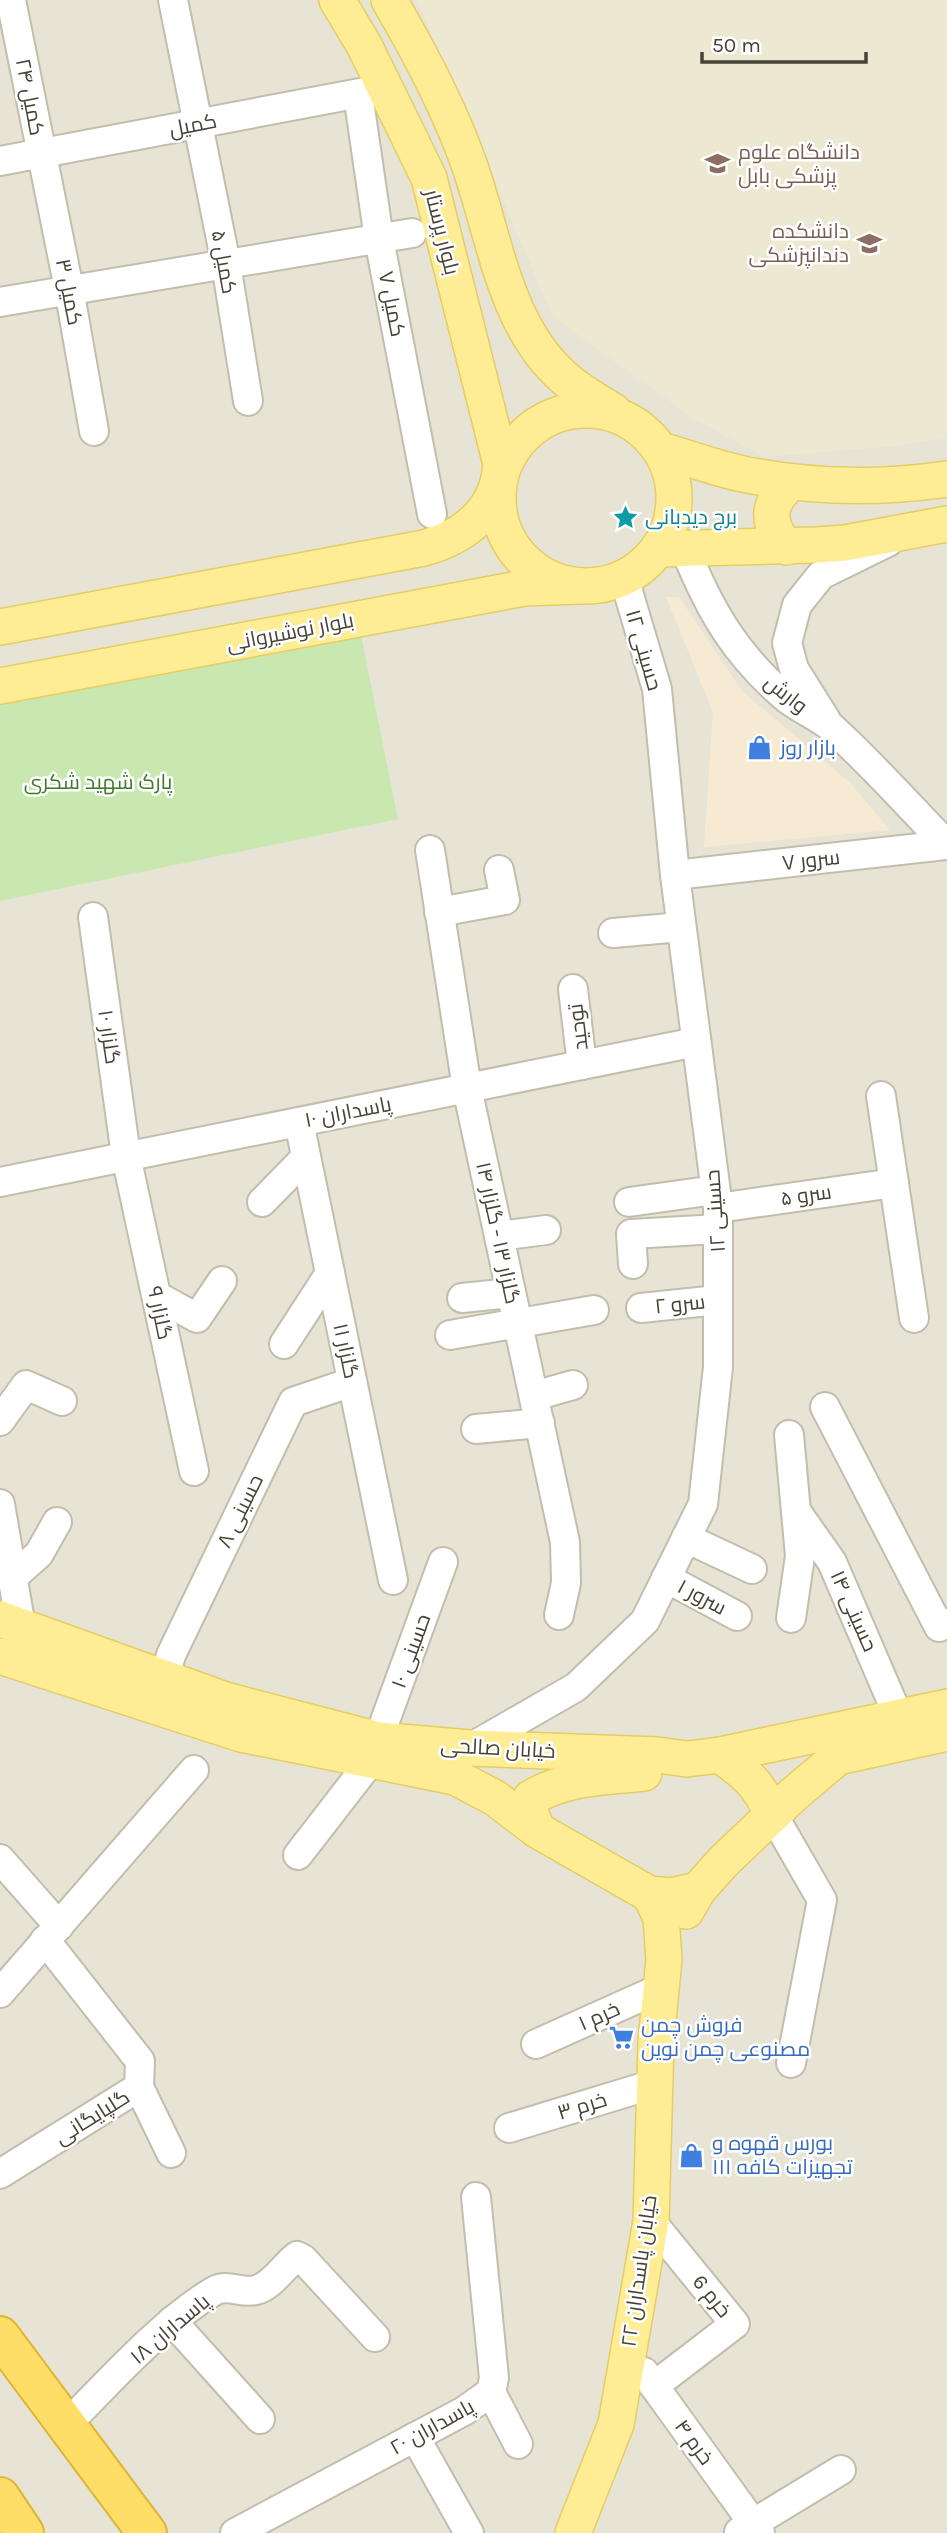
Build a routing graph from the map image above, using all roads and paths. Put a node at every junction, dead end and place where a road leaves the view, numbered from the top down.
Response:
1 (11, 0) edge
2 (173, 0) edge
3 (337, 0) edge
4 (389, 0) edge
5 (372, 91) junction
6 (197, 124) junction
7 (41, 153) junction
8 (0, 161) edge
9 (412, 233) dead end
10 (379, 239) junction
11 (226, 264) junction
12 (69, 289) junction
13 (0, 302) edge
14 (248, 401) dead end
15 (628, 421) junction
16 (94, 431) dead end
17 (660, 450) junction
18 (947, 479) edge
19 (500, 480) junction
20 (792, 482) junction
21 (432, 514) dead end
22 (947, 524) edge
23 (913, 530) junction
24 (788, 547) junction
25 (672, 549) junction
26 (624, 578) junction
27 (580, 586) junction
28 (0, 627) edge
29 (0, 686) edge
30 (829, 726) junction
31 (947, 845) edge
32 (430, 850) dead end
33 (499, 870) dead end
34 (675, 875) junction
35 (439, 912) junction
36 (93, 917) dead end
37 (681, 927) junction
38 (613, 933) dead end
39 (573, 989) dead end
40 (696, 1042) junction
41 (582, 1065) junction
42 (467, 1088) junction
43 (881, 1096) dead end
44 (299, 1122) junction
45 (126, 1156) junction
46 (306, 1157) junction
47 (0, 1182) edge
48 (894, 1182) junction
49 (262, 1202) dead end
50 (629, 1202) dead end
51 (717, 1209) junction
52 (546, 1230) dead end
53 (499, 1236) junction
54 (633, 1265) dead end
55 (330, 1273) junction
56 (222, 1281) dead end
57 (512, 1293) junction
58 (156, 1296) junction
59 (462, 1298) dead end
60 (718, 1300) junction
61 (641, 1308) dead end
62 (594, 1310) dead end
63 (914, 1318) dead end
64 (518, 1323) junction
65 (450, 1335) dead end
66 (284, 1344) dead end
67 (352, 1382) junction
68 (573, 1385) dead end
69 (534, 1396) junction
70 (62, 1401) dead end
71 (825, 1407) dead end
72 (0, 1420) edge
73 (540, 1423) junction
74 (476, 1429) dead end
75 (789, 1435) dead end
76 (194, 1471) dead end
77 (0, 1504) edge
78 (796, 1511) junction
79 (57, 1522) dead end
80 (686, 1538) junction
81 (443, 1562) dead end
82 (752, 1569) dead end
83 (13, 1577) junction
84 (666, 1578) junction
85 (393, 1580) dead end
86 (559, 1615) dead end
87 (737, 1616) dead end
88 (791, 1618) dead end
89 (10, 1623) edge
90 (947, 1623) edge
91 (0, 1656) edge
92 (164, 1679) junction
93 (947, 1707) edge
94 (899, 1718) junction
95 (947, 1733) edge
96 (796, 1737) junction
97 (374, 1751) junction
98 (703, 1757) junction
99 (463, 1763) junction
100 (194, 1770) dead end
101 (804, 1786) junction
102 (773, 1815) junction
103 (537, 1830) junction
104 (298, 1855) dead end
105 (0, 1859) edge
106 (698, 1891) junction
107 (650, 1894) junction
108 (52, 1933) junction
109 (663, 1973) junction
110 (0, 1993) edge
111 (536, 2044) dead end
112 (791, 2063) dead end
113 (654, 2084) junction
114 (139, 2087) junction
115 (509, 2128) dead end
116 (172, 2153) dead end
117 (0, 2174) edge
118 (476, 2197) dead end
119 (650, 2221) junction
120 (172, 2321) junction
121 (0, 2336) edge
122 (375, 2337) dead end
123 (629, 2350) junction
124 (654, 2386) junction
125 (491, 2392) junction
126 (260, 2419) dead end
127 (63, 2421) junction
128 (415, 2437) junction
129 (518, 2445) dead end
130 (841, 2470) dead end
131 (115, 2491) junction
132 (0, 2497) edge
133 (750, 2530) edge
134 (18, 2533) edge
135 (24, 2533) edge
136 (127, 2533) edge
137 (148, 2533) edge
138 (235, 2533) edge
139 (469, 2533) edge
140 (573, 2533) edge

1 - 7 street, کمیل ۲۴
2 - 6 street, کمیل ۵
3 - 5 main road, بلوار پرستار
4 - 15 main road, بلوار پرستار
5 - 6 street, کمیل
5 - 10 street, کمیل ۷
5 - 19 main road, بلوار پرستار
6 - 7 street, کمیل
6 - 11 street, کمیل ۵
7 - 8 street, کمیل
7 - 12 street, کمیل ۳
9 - 10 street
10 - 11 street
10 - 21 street, کمیل ۷
11 - 12 street
11 - 14 street, کمیل ۵
12 - 13 street
12 - 16 street, کمیل ۳
15 - 17 main road
15 - 19 main road
17 - 20 main road
17 - 25 main road
18 - 20 main road
19 - 27 main road
19 - 28 main road
20 - 24 main road
22 - 23 main road
23 - 24 main road
23 - 30 street
24 - 25 main road
25 - 26 main road
25 - 30 street, وارش
26 - 27 main road
26 - 34 street, حسینی ۱۲
27 - 29 main road, بلوار نوشیروانی
30 - 31 street, وارش
31 - 34 street, سرور ۷
32 - 35 street, گلزار ۱۳ - گلزار ۱۴
33 - 35 street
34 - 37 street, حسینی ۱۲
35 - 42 street, گلزار ۱۳ - گلزار ۱۴
36 - 45 street, گلزار ۱۰
37 - 38 street
37 - 40 street, حسینی ۱۲
39 - 41 street, توحید
40 - 41 street, پاسداران ١٠
40 - 51 street, حسینی ۱۲
41 - 42 street, پاسداران ١٠
42 - 44 street, پاسداران ١٠
42 - 53 street, گلزار ۱۳ - گلزار ۱۴
43 - 48 street
44 - 45 street, پاسداران ١٠
44 - 46 street, گلزار ١١
45 - 47 street, پاسداران ١٠
45 - 58 street, گلزار ٩
46 - 49 street
46 - 55 street, گلزار ١١
48 - 51 street, سرو ۵
48 - 63 street
50 - 51 street
51 - 54 street
51 - 60 street, حسینی ۱۲
52 - 53 street
53 - 57 street, گلزار ۱۳ - گلزار ۱۴
55 - 66 street
55 - 67 street, گلزار ١١
56 - 58 street
57 - 59 street
57 - 64 street, گلزار ۱۳ - گلزار ۱۴
58 - 76 street, گلزار ٩
60 - 61 street, سرو ۲
60 - 80 street, حسینی ۱۲
62 - 64 street
64 - 65 street
64 - 69 street, گلزار ۱۳ - گلزار ۱۴
67 - 85 street, گلزار ١١
67 - 92 street, حسینی ۸
68 - 69 street
69 - 73 street, گلزار ۱۳ - گلزار ۱۴
70 - 72 street
71 - 90 street
73 - 74 street
73 - 86 street, گلزار ۱۳ - گلزار ۱۴
75 - 78 street
77 - 83 street
78 - 88 street
78 - 94 street, حسینی ۱۴
79 - 83 street
80 - 82 street
80 - 84 street, حسینی ۱۲
81 - 97 street, حسینی ۱۰
83 - 89 street
84 - 87 street, سرور ۱
84 - 99 street, حسینی ۱۲
89 - 92 main road, خيابان صالحی
91 - 97 main road, خيابان صالحی
92 - 97 main road, خيابان صالحی
93 - 94 main road, خيابان صالحی
94 - 96 main road, خيابان صالحی
95 - 101 main road
96 - 98 main road, خيابان صالحی
96 - 101 main road
97 - 99 main road, خيابان صالحی
97 - 104 street, حسینی ۱۰
98 - 99 main road, خيابان صالحی
98 - 102 main road
98 - 103 main road
99 - 103 main road, خيابان صالحی
100 - 108 street
101 - 102 main road
102 - 106 main road
102 - 112 street
103 - 107 main road, خيابان صالحی
105 - 108 street, گلپایگانی
106 - 107 main road
106 - 109 main road
107 - 109 main road
108 - 110 street
108 - 114 street, گلپایگانی
109 - 111 street, خرم ۱
109 - 113 main road, خیابان پاسداران ۲۲
113 - 115 street, خرم ۳
113 - 119 main road, خیابان پاسداران ۲۲
114 - 116 street
114 - 117 street, گلپایگانی
118 - 125 street, پاسداران ۲۰
119 - 123 main road, خیابان پاسداران ۲۲
119 - 124 street, خرم 6
120 - 122 street, پاسداران ۱۸
120 - 126 street
120 - 127 street, پاسداران ۱۸
121 - 127 highway
123 - 124 street, خرم ۴
123 - 140 main road, خیابان پاسداران ۲۲
124 - 133 street, خرم ۴
125 - 128 street, پاسداران ۲۰
125 - 129 street
127 - 131 highway
128 - 138 street, پاسداران ۲۰
128 - 139 street
130 - 133 street
131 - 136 highway
131 - 137 highway
132 - 134 highway
132 - 135 highway

